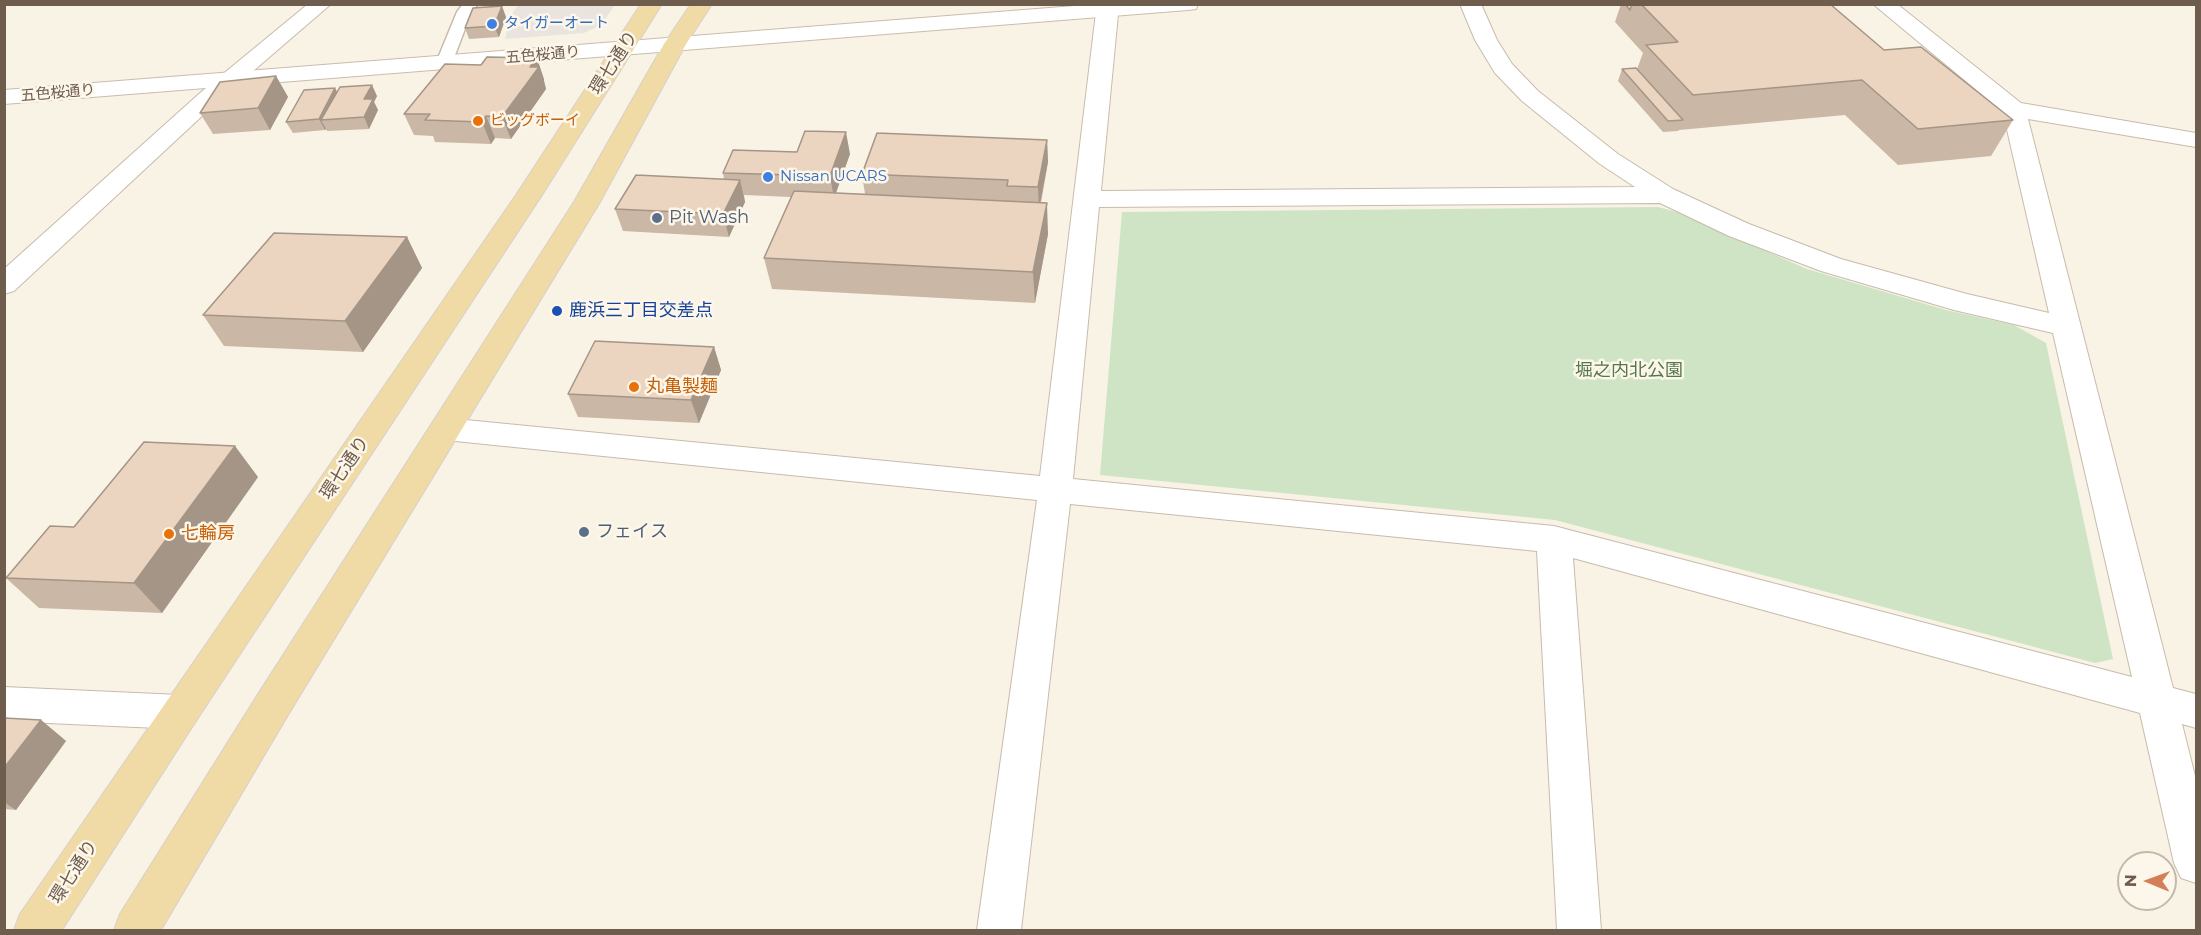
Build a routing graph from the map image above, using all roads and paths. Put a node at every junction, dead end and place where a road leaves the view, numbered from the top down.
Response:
1 (321, 4) edge
2 (471, 4) edge
3 (652, 4) edge
4 (702, 4) edge
5 (1188, 4) edge
6 (1470, 4) edge
7 (1883, 4) edge
8 (1108, 8) edge
9 (675, 44) junction
10 (623, 48) junction
11 (444, 63) junction
12 (234, 78) junction
13 (4, 97) edge
14 (2014, 108) junction
15 (2196, 140) edge
16 (1664, 195) junction
17 (1087, 199) junction
18 (7, 281) edge
19 (2065, 326) junction
20 (445, 429) junction
21 (1055, 490) junction
22 (1554, 539) junction
23 (2158, 701) junction
24 (4, 704) edge
25 (2196, 711) edge
26 (180, 712) junction
27 (2196, 863) edge
28 (36, 930) edge
29 (136, 930) edge
30 (999, 930) edge
31 (1579, 930) edge

1 - 12 street
2 - 11 lane
3 - 10 main road, 環七通り
4 - 9 main road
5 - 8 street, 五色桜通り
6 - 16 street
7 - 14 street
8 - 9 street, 五色桜通り
8 - 17 street
9 - 10 street, 五色桜通り
9 - 20 main road
10 - 11 street, 五色桜通り
10 - 26 main road, 環七通り
11 - 12 street, 五色桜通り
12 - 13 street, 五色桜通り
12 - 18 street
14 - 15 street
14 - 19 street
16 - 17 street
16 - 19 street
17 - 21 street
19 - 23 street
20 - 21 street
20 - 29 main road
21 - 22 street
21 - 30 street
22 - 23 street
22 - 31 street
23 - 25 street
23 - 27 street
24 - 26 street
26 - 28 main road, 環七通り

